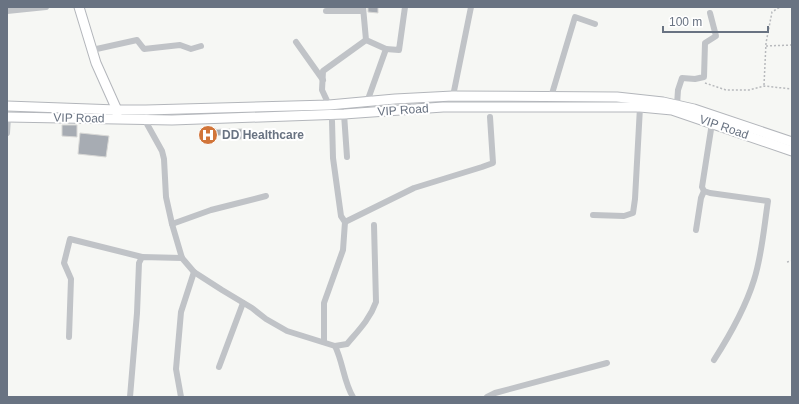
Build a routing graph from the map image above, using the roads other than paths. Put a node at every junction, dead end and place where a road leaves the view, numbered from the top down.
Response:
1 (46, 7) edge
2 (79, 7) edge
3 (404, 7) edge
4 (471, 7) edge
5 (363, 9) edge
6 (7, 11) edge
7 (326, 11) dead end
8 (710, 13) dead end
9 (595, 24) dead end
10 (366, 40) junction
11 (296, 42) dead end
12 (201, 46) dead end
13 (92, 50) junction
14 (386, 50) junction
15 (323, 80) junction
16 (453, 96) junction
17 (551, 97) junction
18 (367, 102) junction
19 (329, 105) junction
20 (677, 105) junction
21 (7, 106) edge
22 (640, 107) junction
23 (146, 110) junction
24 (117, 114) junction
25 (344, 114) junction
26 (7, 117) edge
27 (490, 117) dead end
28 (147, 120) junction
29 (332, 121) dead end
30 (712, 123) junction
31 (728, 124) junction
32 (7, 133) edge
33 (792, 142) edge
34 (792, 151) edge
35 (347, 157) dead end
36 (704, 191) junction
37 (266, 196) dead end
38 (593, 215) dead end
39 (345, 222) junction
40 (172, 224) junction
41 (374, 225) dead end
42 (696, 230) dead end
43 (142, 257) junction
44 (182, 258) junction
45 (194, 272) junction
46 (243, 303) junction
47 (69, 337) dead end
48 (324, 342) junction
49 (335, 346) junction
50 (714, 360) dead end
51 (607, 363) dead end
52 (218, 367) dead end
53 (130, 397) edge
54 (181, 397) edge
55 (353, 397) edge
56 (487, 397) edge

1 - 6 street
2 - 13 main road
3 - 14 street
4 - 16 street
5 - 7 street
5 - 10 street
8 - 20 street
9 - 17 street
10 - 14 street
10 - 15 street
11 - 15 street
12 - 13 street
13 - 24 main road
14 - 18 street
15 - 19 street
16 - 17 main road, VIP Road
16 - 18 main road, VIP Road
17 - 20 main road, VIP Road
18 - 19 main road, VIP Road
19 - 23 main road, VIP Road
20 - 31 main road, VIP Road
21 - 24 main road, VIP Road
22 - 25 main road, VIP Road
22 - 30 main road, VIP Road
22 - 38 street
23 - 24 main road, VIP Road
23 - 28 street
24 - 26 main road, VIP Road
24 - 28 main road, VIP Road
25 - 28 main road, VIP Road
25 - 35 street
26 - 32 street
27 - 39 street
28 - 40 street
29 - 39 street
30 - 31 main road, VIP Road
30 - 36 street
31 - 33 main road, VIP Road
31 - 34 main road, VIP Road
36 - 42 street
36 - 50 street
37 - 40 street
39 - 48 street
40 - 44 street
41 - 49 street
43 - 44 street
43 - 47 street
43 - 53 street
44 - 45 street
45 - 46 street
45 - 54 street
46 - 48 street
46 - 52 street
48 - 49 street
49 - 55 street
51 - 56 street

